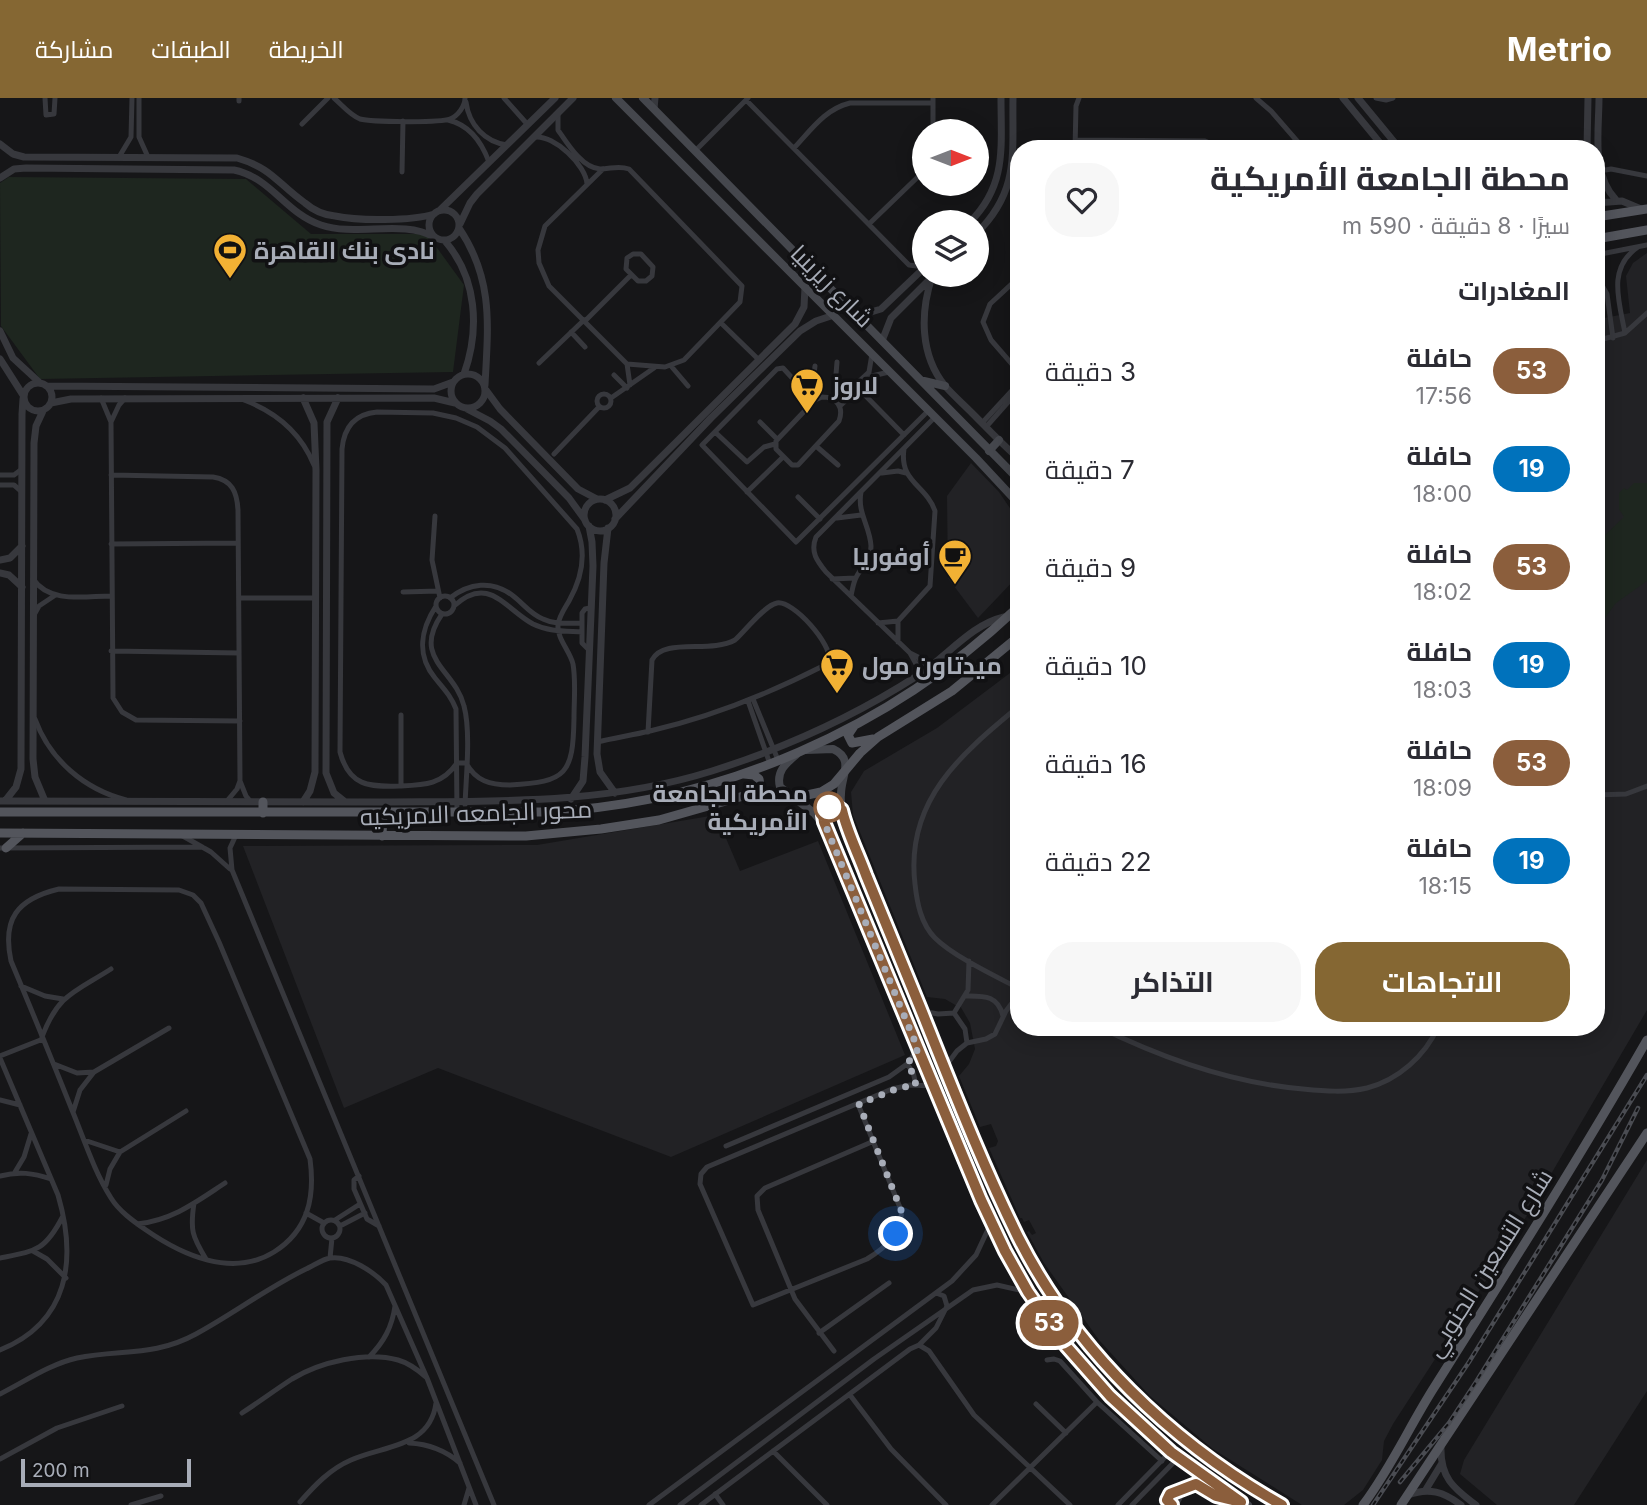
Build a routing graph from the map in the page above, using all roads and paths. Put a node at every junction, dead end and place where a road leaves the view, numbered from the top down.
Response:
1 (45, 98) edge
2 (55, 98) edge
3 (132, 98) edge
4 (139, 98) edge
5 (328, 98) edge
6 (334, 98) edge
7 (504, 98) edge
8 (555, 98) edge
9 (573, 98) edge
10 (616, 98) edge
11 (643, 98) edge
12 (655, 98) edge
13 (1002, 98) edge
14 (1013, 98) edge
15 (1079, 98) edge
16 (1256, 98) edge
17 (1343, 98) edge
18 (1358, 98) edge
19 (1376, 98) edge
20 (1393, 98) edge
21 (1599, 98) edge
22 (747, 99) edge
23 (1587, 99) edge
24 (465, 100) edge
25 (933, 101) edge
26 (654, 109) junction
27 (558, 113) junction
28 (933, 119) edge
29 (448, 120) junction
30 (403, 121) junction
31 (303, 124) dead end
32 (1001, 124) junction
33 (1012, 124) junction
34 (528, 125) junction
35 (535, 137) junction
36 (1012, 140) edge
37 (1075, 140) edge
38 (1296, 140) edge
39 (1378, 140) edge
40 (1393, 140) edge
41 (1587, 140) edge
42 (1598, 140) edge
43 (0, 144) edge
44 (507, 145) junction
45 (794, 148) junction
46 (695, 151) junction
47 (574, 156) junction
48 (83, 157) junction
49 (119, 157) junction
50 (148, 157) junction
51 (189, 157) junction
52 (489, 163) junction
53 (83, 168) junction
54 (1605, 168) edge
55 (189, 169) junction
56 (604, 169) junction
57 (402, 172) dead end
58 (1647, 176) edge
59 (0, 178) edge
60 (1010, 179) edge
61 (912, 183) edge
62 (1605, 183) edge
63 (587, 184) junction
64 (1616, 200) junction
65 (1605, 202) edge
66 (1644, 209) edge
67 (980, 210) edge
68 (437, 212) junction
69 (1605, 216) edge
70 (989, 220) edge
71 (869, 224) junction
72 (460, 226) junction
73 (770, 228) junction
74 (1647, 230) edge
75 (434, 237) junction
76 (1605, 237) edge
77 (444, 241) junction
78 (760, 241) junction
79 (785, 242) junction
80 (1647, 245) edge
81 (1638, 247) junction
82 (1605, 253) edge
83 (773, 254) junction
84 (909, 265) junction
85 (912, 265) edge
86 (631, 275) junction
87 (910, 282) joint
88 (806, 287) junction
89 (922, 287) edge
90 (930, 287) edge
91 (1010, 288) edge
92 (1605, 289) edge
93 (897, 294) junction
94 (905, 303) junction
95 (1620, 306) junction
96 (1609, 308) junction
97 (1647, 313) edge
98 (834, 316) junction
99 (858, 316) junction
100 (584, 320) junction
101 (721, 323) junction
102 (0, 331) edge
103 (570, 332) junction
104 (1625, 333) junction
105 (1614, 338) junction
106 (1605, 340) edge
107 (883, 341) junction
108 (585, 346) dead end
109 (872, 354) junction
110 (0, 359) edge
111 (758, 359) junction
112 (1010, 361) edge
113 (836, 362) dead end
114 (539, 363) dead end
115 (627, 364) junction
116 (671, 366) junction
117 (815, 366) dead end
118 (655, 367) junction
119 (889, 372) junction
120 (464, 374) junction
121 (614, 375) dead end
122 (923, 381) junction
123 (453, 382) junction
124 (43, 384) junction
125 (628, 386) junction
126 (688, 386) dead end
127 (857, 386) junction
128 (945, 386) junction
129 (485, 387) junction
130 (1010, 394) edge
131 (813, 396) junction
132 (23, 397) junction
133 (101, 398) junction
134 (125, 398) junction
135 (238, 398) junction
136 (303, 398) junction
137 (338, 398) junction
138 (611, 398) junction
139 (1010, 399) edge
140 (837, 402) junction
141 (51, 403) junction
142 (455, 403) junction
143 (599, 407) junction
144 (467, 409) junction
145 (43, 411) junction
146 (932, 414) junction
147 (111, 422) junction
148 (760, 422) dead end
149 (984, 425) junction
150 (715, 432) junction
151 (904, 435) junction
152 (999, 440) junction
153 (776, 441) junction
154 (816, 446) junction
155 (904, 449) junction
156 (1010, 450) edge
157 (989, 451) junction
158 (554, 454) dead end
159 (783, 457) junction
160 (838, 466) dead end
161 (22, 469) junction
162 (316, 470) junction
163 (1010, 471) edge
164 (880, 473) junction
165 (0, 474) edge
166 (906, 474) junction
167 (111, 475) junction
168 (0, 485) edge
169 (22, 492) junction
170 (747, 492) junction
171 (861, 492) junction
172 (1010, 495) edge
173 (798, 497) dead end
174 (601, 500) junction
175 (435, 516) dead end
176 (861, 516) junction
177 (835, 518) junction
178 (615, 519) junction
179 (820, 519) junction
180 (587, 523) junction
181 (22, 524) junction
182 (34, 524) junction
183 (608, 528) junction
184 (238, 543) junction
185 (111, 544) junction
186 (22, 545) junction
187 (0, 561) edge
188 (0, 573) edge
189 (855, 578) junction
190 (33, 579) junction
191 (832, 579) junction
192 (22, 587) junction
193 (438, 591) junction
194 (403, 592) dead end
195 (55, 596) junction
196 (111, 596) junction
197 (851, 596) junction
198 (239, 598) junction
199 (315, 598) junction
200 (440, 598) junction
201 (450, 598) junction
202 (436, 607) junction
203 (454, 607) junction
204 (590, 608) junction
205 (442, 614) junction
206 (34, 615) junction
207 (1010, 616) edge
208 (898, 621) junction
209 (582, 623) junction
210 (878, 623) junction
211 (558, 624) junction
212 (558, 631) junction
213 (582, 632) junction
214 (898, 642) junction
215 (1010, 644) edge
216 (588, 649) junction
217 (111, 651) junction
218 (239, 653) junction
219 (924, 675) junction
220 (750, 700) junction
221 (1010, 714) edge
222 (33, 715) junction
223 (401, 715) dead end
224 (240, 721) junction
225 (855, 724) junction
226 (648, 732) junction
227 (769, 736) junction
228 (878, 737) junction
229 (762, 739) junction
230 (597, 741) junction
231 (803, 750) junction
232 (770, 751) junction
233 (774, 762) junction
234 (457, 763) junction
235 (466, 763) junction
236 (846, 772) junction
237 (744, 774) junction
238 (35, 775) junction
239 (20, 776) junction
240 (240, 781) junction
241 (401, 786) junction
242 (1647, 786) edge
243 (629, 791) junction
244 (615, 793) junction
245 (754, 793) junction
246 (1605, 795) edge
247 (790, 796) junction
248 (571, 799) junction
249 (3, 801) edge
250 (45, 801) junction
251 (461, 801) junction
252 (136, 802) junction
253 (226, 802) junction
254 (251, 802) junction
255 (263, 802) junction
256 (303, 802) junction
257 (345, 802) junction
258 (632, 802) junction
259 (842, 810) junction
260 (0, 812) edge
261 (263, 813) junction
262 (383, 813) junction
263 (461, 813) junction
264 (824, 822) junction
265 (0, 833) edge
266 (23, 833) junction
267 (181, 835) junction
268 (236, 835) junction
269 (382, 836) junction
270 (202, 847) junction
271 (3, 848) edge
272 (232, 870) junction
273 (0, 922) edge
274 (9, 924) junction
275 (969, 961) junction
276 (111, 969) dead end
277 (1010, 984) edge
278 (22, 986) junction
279 (966, 996) junction
280 (63, 999) junction
281 (1010, 1006) edge
282 (922, 1011) junction
283 (954, 1013) junction
284 (1003, 1016) junction
285 (169, 1028) dead end
286 (1118, 1036) edge
287 (1433, 1036) edge
288 (43, 1038) junction
289 (1647, 1040) edge
290 (967, 1043) junction
291 (918, 1049) junction
292 (0, 1058) edge
293 (52, 1062) junction
294 (907, 1064) junction
295 (945, 1067) junction
296 (94, 1072) junction
297 (916, 1085) junction
298 (933, 1086) junction
299 (0, 1100) edge
300 (827, 1104) junction
301 (859, 1104) junction
302 (20, 1105) junction
303 (186, 1111) dead end
304 (73, 1112) junction
305 (832, 1115) junction
306 (758, 1133) junction
307 (1647, 1133) edge
308 (32, 1134) junction
309 (748, 1137) junction
310 (84, 1140) junction
311 (874, 1141) junction
312 (763, 1143) junction
313 (726, 1146) dead end
314 (753, 1148) junction
315 (120, 1152) junction
316 (15, 1172) junction
317 (0, 1176) edge
318 (359, 1176) junction
319 (51, 1179) junction
320 (225, 1183) dead end
321 (106, 1188) junction
322 (194, 1203) junction
323 (360, 1204) junction
324 (306, 1213) junction
325 (365, 1213) junction
326 (64, 1214) junction
327 (335, 1220) junction
328 (324, 1223) junction
329 (992, 1223) junction
330 (137, 1224) junction
331 (340, 1226) junction
332 (379, 1226) junction
333 (332, 1238) junction
334 (33, 1251) junction
335 (0, 1258) edge
336 (330, 1258) junction
337 (206, 1259) junction
338 (66, 1278) junction
339 (889, 1283) dead end
340 (791, 1290) junction
341 (1028, 1292) junction
342 (936, 1293) junction
343 (396, 1304) junction
344 (946, 1309) junction
345 (819, 1333) junction
346 (919, 1345) junction
347 (0, 1350) edge
348 (834, 1350) dead end
349 (369, 1357) junction
350 (1047, 1360) dead end
351 (427, 1378) junction
352 (1125, 1385) junction
353 (0, 1394) edge
354 (850, 1395) junction
355 (1110, 1396) junction
356 (436, 1400) junction
357 (1097, 1402) junction
358 (1036, 1404) dead end
359 (122, 1406) dead end
360 (1151, 1410) junction
361 (242, 1413) dead end
362 (1139, 1425) junction
363 (1066, 1433) junction
364 (406, 1443) junction
365 (1441, 1447) junction
366 (774, 1451) junction
367 (1171, 1452) junction
368 (1178, 1458) junction
369 (0, 1459) edge
370 (1162, 1461) junction
371 (1442, 1463) junction
372 (463, 1465) junction
373 (1031, 1467) junction
374 (1148, 1475) junction
375 (1156, 1482) junction
376 (469, 1484) junction
377 (1425, 1490) junction
378 (1175, 1493) junction
379 (715, 1494) junction
380 (1407, 1495) junction
381 (161, 1496) dead end
382 (300, 1502) dead end
383 (1174, 1504) edge
384 (1244, 1504) edge
385 (131, 1505) edge
386 (464, 1505) edge
387 (476, 1505) edge
388 (494, 1505) edge
389 (649, 1505) edge
390 (680, 1505) edge
391 (701, 1505) edge
392 (723, 1505) edge
393 (827, 1505) edge
394 (946, 1505) edge
395 (992, 1505) edge
396 (1070, 1505) edge
397 (1118, 1505) edge
398 (1132, 1505) edge
399 (1282, 1505) edge
400 (1363, 1505) edge
401 (1402, 1505) edge
402 (1461, 1505) edge
403 (1476, 1505) edge

1 - 2 street
3 - 49 street
4 - 50 street
5 - 31 street
6 - 30 street
7 - 34 street
8 - 34 street
9 - 27 street
10 - 78 main road, شارع زيزينيا
11 - 26 main road, شارع زيزينيا
12 - 26 street
13 - 32 street
14 - 33 street
15 - 37 street
16 - 38 street
17 - 39 street
18 - 40 street
19 - 20 street
21 - 42 street
22 - 45 street
22 - 46 street
23 - 41 street
24 - 29 street
24 - 44 street
25 - 28 street
25 - 45 street
26 - 46 main road, شارع زيزينيا
27 - 35 street
27 - 47 street
29 - 30 street
29 - 52 street
30 - 57 street
32 - 33 street
32 - 67 street
33 - 36 street
34 - 44 street
35 - 47 street
35 - 72 street
43 - 48 street
44 - 52 street
45 - 71 street
46 - 73 main road, شارع زيزينيا
47 - 56 street
47 - 63 street
48 - 49 street
48 - 53 street
49 - 50 street
50 - 51 street
51 - 55 street
51 - 68 street
52 - 68 street
53 - 55 street
53 - 59 street
54 - 58 street
55 - 75 street
56 - 63 street
56 - 101 street
60 - 70 street
61 - 71 street
62 - 64 street
63 - 100 street
64 - 65 street
64 - 66 street
66 - 69 main road
68 - 72 street
68 - 75 street
71 - 84 street
72 - 77 street
72 - 129 street
73 - 78 main road
73 - 79 main road, شارع زيزينيا
74 - 76 main road
75 - 77 street
77 - 120 street
78 - 83 main road, شارع زيزينيا
79 - 83 main road
79 - 99 main road, شارع زيزينيا
80 - 81 street
81 - 82 street
81 - 95 street
83 - 88 main road, شارع زيزينيا
84 - 85 street
84 - 87 street
86 - 86 street
86 - 100 street
87 - 93 street
88 - 98 main road, شارع زيزينيا
88 - 111 street
89 - 94 street
90 - 128 street
91 - 112 street
92 - 96 street
93 - 94 street
93 - 99 street
94 - 107 street
95 - 96 street
95 - 104 street
96 - 105 street
97 - 104 street
98 - 109 main road, شارع زيزينيا
98 - 178 street
99 - 107 main road, شارع زيزينيا
100 - 103 street
100 - 115 street
101 - 111 street
101 - 116 street
102 - 124 street
103 - 108 street
103 - 114 street
104 - 105 street
105 - 106 street
107 - 122 main road, شارع زيزينيا
109 - 119 main road, شارع زيزينيا
109 - 127 street
110 - 132 street
111 - 174 street
113 - 140 street
115 - 118 street
115 - 125 street
116 - 118 street
116 - 126 street
117 - 131 street
118 - 125 street
119 - 127 street
119 - 146 main road, شارع زيزينيا
120 - 123 street
120 - 129 street
121 - 125 street
122 - 128 main road
122 - 157 main road, شارع زيزينيا
123 - 124 street
123 - 142 street
124 - 132 street
124 - 141 street
125 - 138 street
127 - 140 street
127 - 151 street
128 - 149 street
129 - 144 street
129 - 174 street
130 - 149 street
131 - 140 street
131 - 150 street
131 - 153 street
132 - 145 street
132 - 161 street
133 - 134 street
133 - 141 street
133 - 147 street
134 - 135 street
134 - 147 street
135 - 136 street
135 - 162 street
136 - 137 street
136 - 162 street
137 - 142 street
137 - 257 street
138 - 143 street
138 - 143 street
139 - 149 street
140 - 154 street
141 - 145 street
142 - 144 street
143 - 158 street
144 - 180 street
145 - 182 street
146 - 151 street
146 - 155 street
146 - 172 main road, شارع زيزينيا
147 - 167 street
148 - 153 street
149 - 152 street
150 - 153 street
150 - 170 street
151 - 179 street
152 - 156 street
152 - 157 main road
153 - 159 street
154 - 159 street
154 - 160 street
155 - 164 street
155 - 166 street
157 - 163 main road, شارع زيزينيا
159 - 170 street
161 - 165 street
161 - 169 street
162 - 199 street
164 - 166 street
164 - 171 street
166 - 208 street
167 - 184 street
167 - 185 street
168 - 169 street
169 - 181 street
170 - 179 street
171 - 176 street
171 - 177 street
173 - 179 street
174 - 178 street
174 - 180 street
175 - 193 street
176 - 177 street
176 - 189 street
177 - 191 street
178 - 183 street
180 - 183 street
180 - 204 street
181 - 182 street
181 - 186 street
182 - 190 street
183 - 230 street
184 - 185 street
184 - 198 street
185 - 196 street
186 - 187 street
186 - 192 street
188 - 192 street
189 - 191 street
189 - 197 street
190 - 195 street
190 - 206 street
191 - 197 street
192 - 239 street
193 - 194 street
193 - 200 street
195 - 196 street
195 - 206 street
196 - 217 street
197 - 210 street
198 - 199 street
198 - 218 street
199 - 256 street
200 - 201 street
200 - 202 street
201 - 203 street
201 - 211 street
202 - 205 street
202 - 234 street
203 - 205 street
203 - 212 street
204 - 209 street
204 - 216 street
205 - 235 street
206 - 222 street
207 - 219 main road, محور الجامعه الامريكيه
208 - 210 street
208 - 214 street
209 - 211 street
209 - 213 street
210 - 214 street
211 - 212 street
211 - 241 street
212 - 213 street
212 - 235 street
213 - 216 street
214 - 219 street
215 - 228 main road, محور الجامعه الامريكيه
216 - 248 street
217 - 218 street
217 - 224 street
218 - 224 street
219 - 225 main road, محور الجامعه الامريكيه
219 - 232 street
220 - 226 street
220 - 226 street
220 - 227 street
220 - 229 street
221 - 275 street
222 - 238 street
222 - 252 street
223 - 241 street
224 - 240 street
225 - 228 main road
225 - 231 main road, محور الجامعه الامريكيه
226 - 230 street
227 - 229 street
227 - 232 street
228 - 236 main road, محور الجامعه الامريكيه
229 - 232 street
230 - 244 street
231 - 233 main road, محور الجامعه الامريكيه
231 - 236 main road
231 - 247 main road
232 - 233 street
232 - 243 street
233 - 237 main road, محور الجامعه الامريكيه
234 - 235 street
234 - 241 street
234 - 251 street
235 - 251 street
236 - 247 main road, محور الجامعه الامريكيه
236 - 259 main road
237 - 245 main road
237 - 258 main road, محور الجامعه الامريكيه
238 - 239 street
238 - 250 street
239 - 249 street
240 - 253 street
240 - 254 street
242 - 246 street
243 - 244 street
243 - 258 main road
244 - 248 street
245 - 247 main road, محور الجامعه الامريكيه
245 - 269 main road, محور الجامعه الامريكيه
247 - 264 main road
248 - 251 street
249 - 250 street
250 - 252 street
251 - 257 street
251 - 263 street
252 - 253 street
253 - 254 street
254 - 255 street
255 - 256 street
255 - 261 main road
256 - 257 street
258 - 263 main road, محور الجامعه الامريكيه
259 - 264 main road
259 - 282 main road
260 - 261 main road, محور الجامعه الامريكيه
261 - 262 main road, محور الجامعه الامريكيه
262 - 263 main road, محور الجامعه الامريكيه
262 - 269 main road
264 - 291 main road
265 - 266 main road, محور الجامعه الامريكيه
266 - 267 main road, محور الجامعه الامريكيه
266 - 271 main road
267 - 268 main road, محور الجامعه الامريكيه
267 - 270 street
268 - 269 main road, محور الجامعه الامريكيه
268 - 272 street
270 - 271 street
270 - 272 street
272 - 318 street
273 - 274 street
274 - 278 street
274 - 324 street
275 - 277 street
275 - 279 street
276 - 280 street
278 - 280 street
278 - 288 street
279 - 283 street
279 - 284 street
280 - 288 street
281 - 284 street
282 - 283 street
282 - 295 main road
283 - 290 street
284 - 290 street
285 - 296 street
286 - 287 street
288 - 292 street
288 - 293 street
289 - 400 main road, شارع التسعين الجنوبي
290 - 295 street
291 - 294 street
291 - 298 main road
292 - 302 street
293 - 296 street
293 - 304 street
294 - 297 street
294 - 300 street
295 - 352 main road
296 - 304 street
297 - 298 street
297 - 301 street
298 - 329 main road
299 - 302 street
300 - 305 street
300 - 306 street
301 - 305 street
301 - 311 street
302 - 308 street
303 - 315 street
304 - 310 street
305 - 312 street
306 - 309 street
306 - 312 street
307 - 365 main road
308 - 316 street
308 - 319 street
309 - 313 street
309 - 314 street
310 - 315 street
310 - 321 street
311 - 340 street
311 - 340 street
312 - 314 street
314 - 340 street
315 - 321 street
316 - 317 street
316 - 319 street
318 - 323 street
318 - 332 street
319 - 326 street
320 - 322 street
321 - 330 street
322 - 330 street
322 - 337 street
323 - 325 street
323 - 327 street
324 - 328 street
324 - 337 street
325 - 331 street
325 - 332 street
326 - 334 street
326 - 338 street
327 - 328 street
327 - 331 street
328 - 333 street
329 - 341 main road
329 - 342 street
330 - 337 street
331 - 333 street
332 - 388 street
333 - 336 street
334 - 335 street
334 - 338 street
336 - 343 street
336 - 353 street
338 - 347 street
339 - 345 street
340 - 345 street
341 - 344 street
341 - 355 main road
342 - 344 street
342 - 389 street
343 - 349 street
343 - 351 street
344 - 346 street
344 - 390 street
345 - 348 street
346 - 354 street
346 - 373 street
349 - 351 street
349 - 361 street
350 - 357 street
351 - 356 street
352 - 355 main road
352 - 360 main road
354 - 366 street
354 - 394 street
355 - 362 main road
356 - 364 street
356 - 372 street
357 - 363 street
357 - 370 street
358 - 363 street
359 - 369 street
360 - 362 main road
360 - 399 main road
362 - 367 main road
363 - 373 street
364 - 372 street
364 - 382 street
365 - 371 street
365 - 380 main road
366 - 379 street
366 - 393 street
367 - 368 main road
367 - 370 street
368 - 375 street
368 - 384 main road
370 - 374 street
371 - 377 street
371 - 403 street
372 - 376 street
373 - 395 street
373 - 396 street
374 - 375 street
374 - 397 street
375 - 398 street
376 - 386 street
376 - 387 street
377 - 380 street
377 - 402 street
378 - 383 street
378 - 383 street
378 - 384 street
379 - 391 street
379 - 392 street
380 - 401 main road
381 - 385 street

